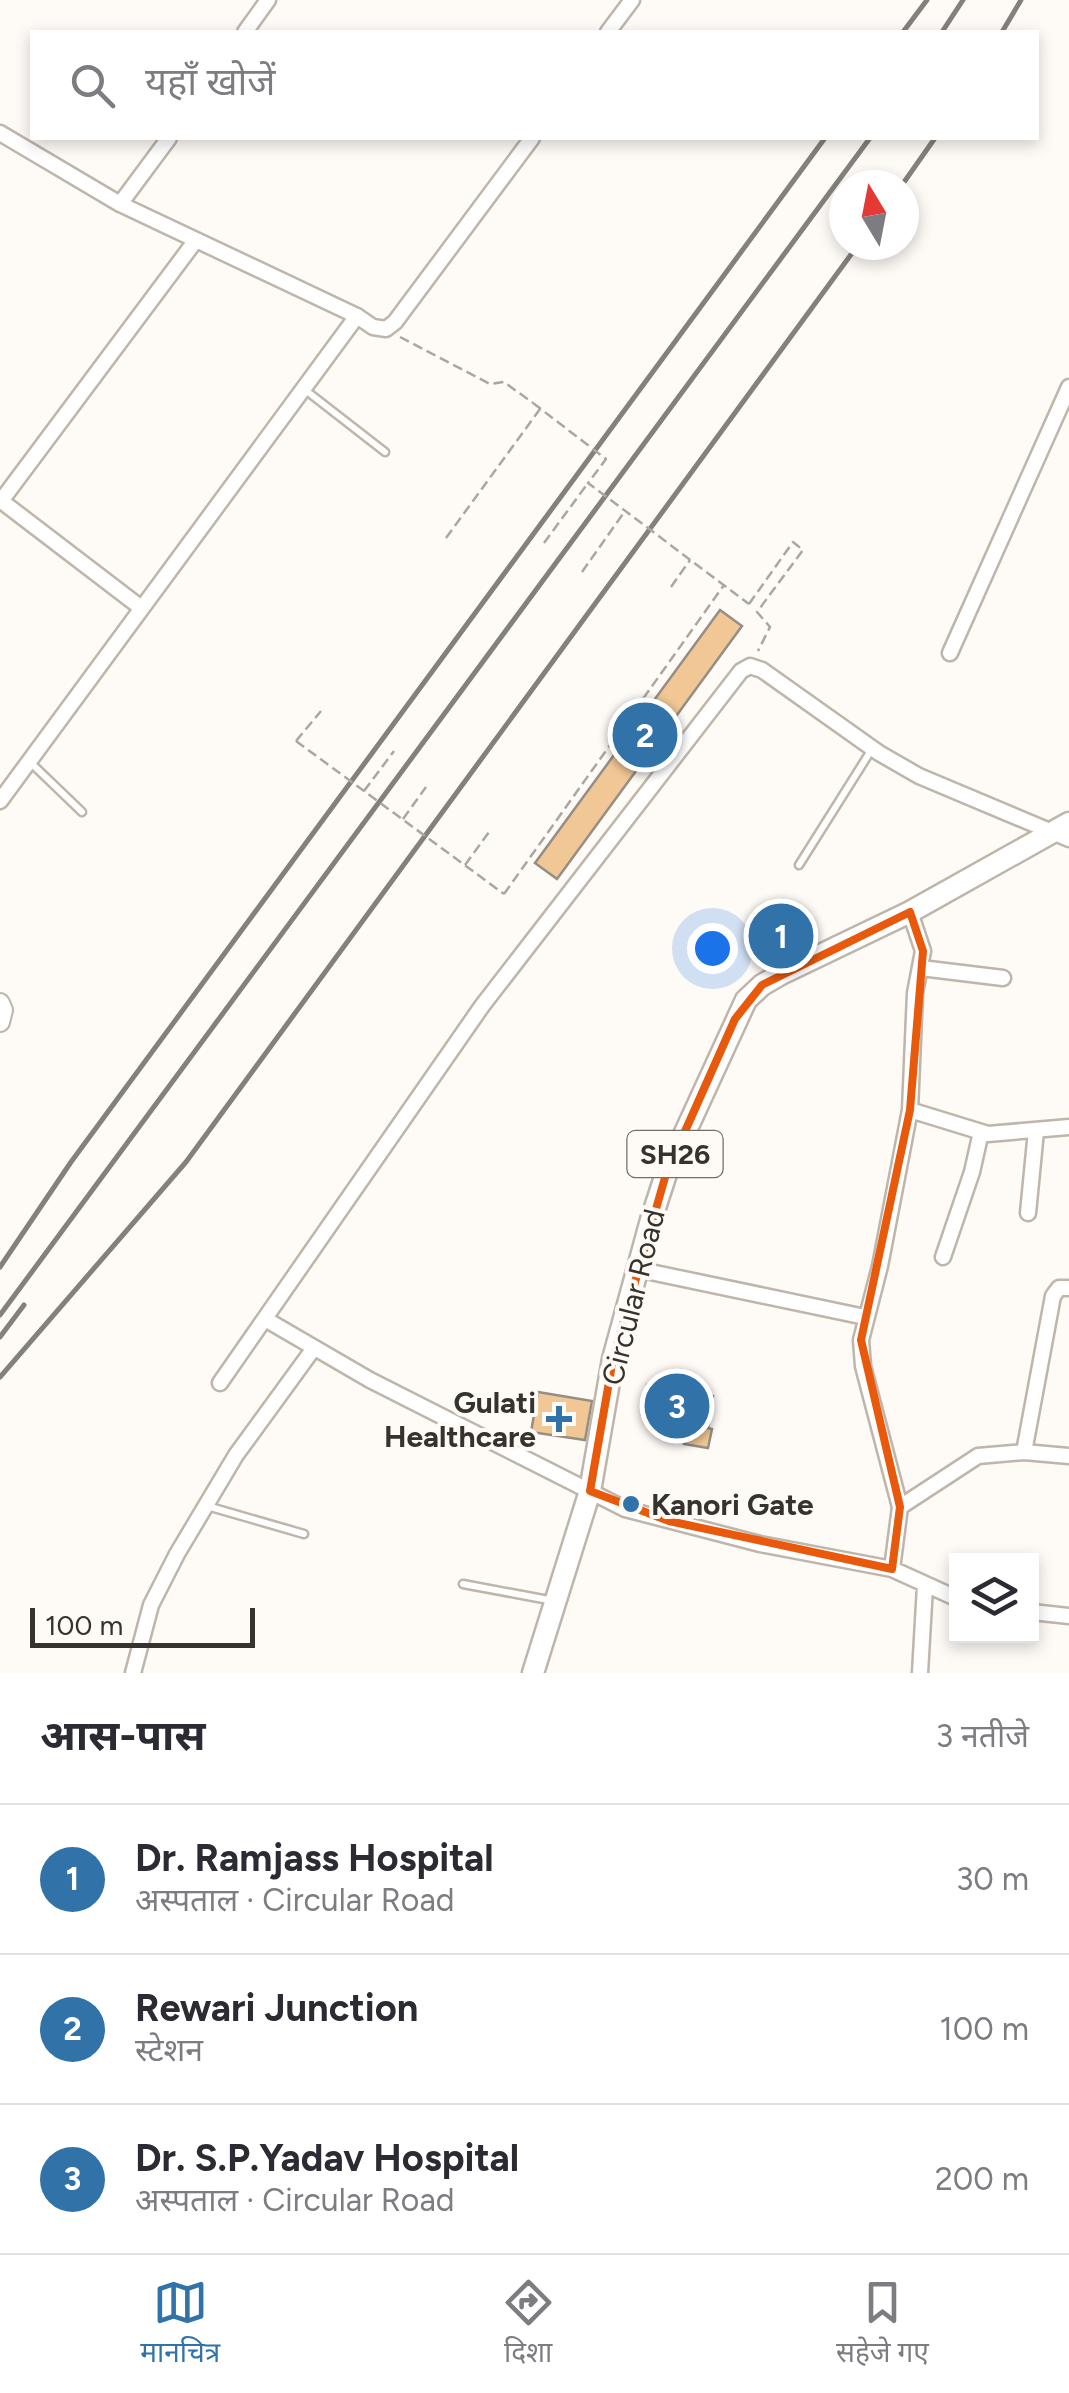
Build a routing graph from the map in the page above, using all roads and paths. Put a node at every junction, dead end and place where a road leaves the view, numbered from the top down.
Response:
1 (268, 0) edge
2 (632, 0) edge
3 (246, 30) edge
4 (610, 30) edge
5 (0, 132) edge
6 (167, 140) edge
7 (530, 140) edge
8 (120, 204) junction
9 (196, 240) junction
10 (356, 316) junction
11 (386, 329) junction
12 (1069, 387) edge
13 (303, 388) junction
14 (540, 409) junction
15 (385, 452) dead end
16 (588, 483) junction
17 (1, 500) edge
18 (624, 511) junction
19 (446, 538) dead end
20 (544, 543) dead end
21 (690, 560) junction
22 (582, 572) dead end
23 (724, 586) junction
24 (671, 587) dead end
25 (140, 607) junction
26 (950, 654) dead end
27 (750, 666) junction
28 (321, 711) dead end
29 (872, 748) junction
30 (394, 751) dead end
31 (28, 761) junction
32 (426, 787) dead end
33 (364, 791) junction
34 (0, 800) edge
35 (82, 812) dead end
36 (403, 819) junction
37 (1063, 831) edge
38 (489, 832) dead end
39 (465, 865) junction
40 (799, 865) dead end
41 (910, 912) junction
42 (921, 968) junction
43 (1003, 978) dead end
44 (0, 1003) edge
45 (0, 1022) edge
46 (910, 1110) junction
47 (1069, 1127) edge
48 (1036, 1130) junction
49 (981, 1132) junction
50 (1028, 1213) dead end
51 (944, 1257) dead end
52 (636, 1269) junction
53 (1069, 1288) edge
54 (865, 1317) junction
55 (265, 1319) junction
56 (314, 1348) junction
57 (220, 1383) dead end
58 (1024, 1452) junction
59 (1069, 1456) edge
60 (590, 1492) junction
61 (206, 1505) junction
62 (900, 1507) junction
63 (304, 1534) dead end
64 (892, 1569) junction
65 (463, 1584) dead end
66 (924, 1586) junction
67 (949, 1595) edge
68 (555, 1601) junction
69 (1039, 1613) edge
70 (1069, 1616) edge
71 (132, 1673) edge
72 (533, 1673) edge
73 (920, 1673) edge

1 - 3 street
2 - 4 street
5 - 8 street
6 - 8 street
7 - 11 street
8 - 9 street
9 - 10 street
9 - 17 street
10 - 11 street
10 - 13 street
11 - 14 path, bridge
12 - 26 street
13 - 15 lane
13 - 25 street
14 - 16 path, bridge
14 - 19 path
16 - 18 path, bridge
16 - 20 path
17 - 25 street
18 - 21 path, bridge
18 - 22 path
21 - 23 path, bridge
21 - 24 path
23 - 27 path, bridge
23 - 39 path, bridge
25 - 31 street
27 - 29 street
27 - 55 street
28 - 33 path, bridge
29 - 37 street
29 - 40 lane
30 - 33 path
31 - 34 street
31 - 35 lane
32 - 36 path
33 - 36 path, bridge
36 - 39 path, bridge
37 - 41 main road, Circular Road / SH26
38 - 39 path
41 - 42 street
41 - 52 main road, Circular Road / SH26
42 - 43 street
42 - 46 street
44 - 45 street
46 - 49 street
46 - 54 street
47 - 48 street
48 - 49 street
48 - 50 street
49 - 51 street
52 - 54 street
52 - 60 main road, Circular Road / SH26
53 - 58 street
54 - 62 street
55 - 56 street
55 - 57 street
56 - 60 street
56 - 61 street
58 - 59 street
58 - 62 street
60 - 64 street
60 - 68 main road, Circular Road / SH26
61 - 63 lane
61 - 71 street
62 - 64 street
64 - 66 street
65 - 68 lane
66 - 67 street
66 - 73 street
68 - 72 main road, Circular Road / SH26
69 - 70 street

